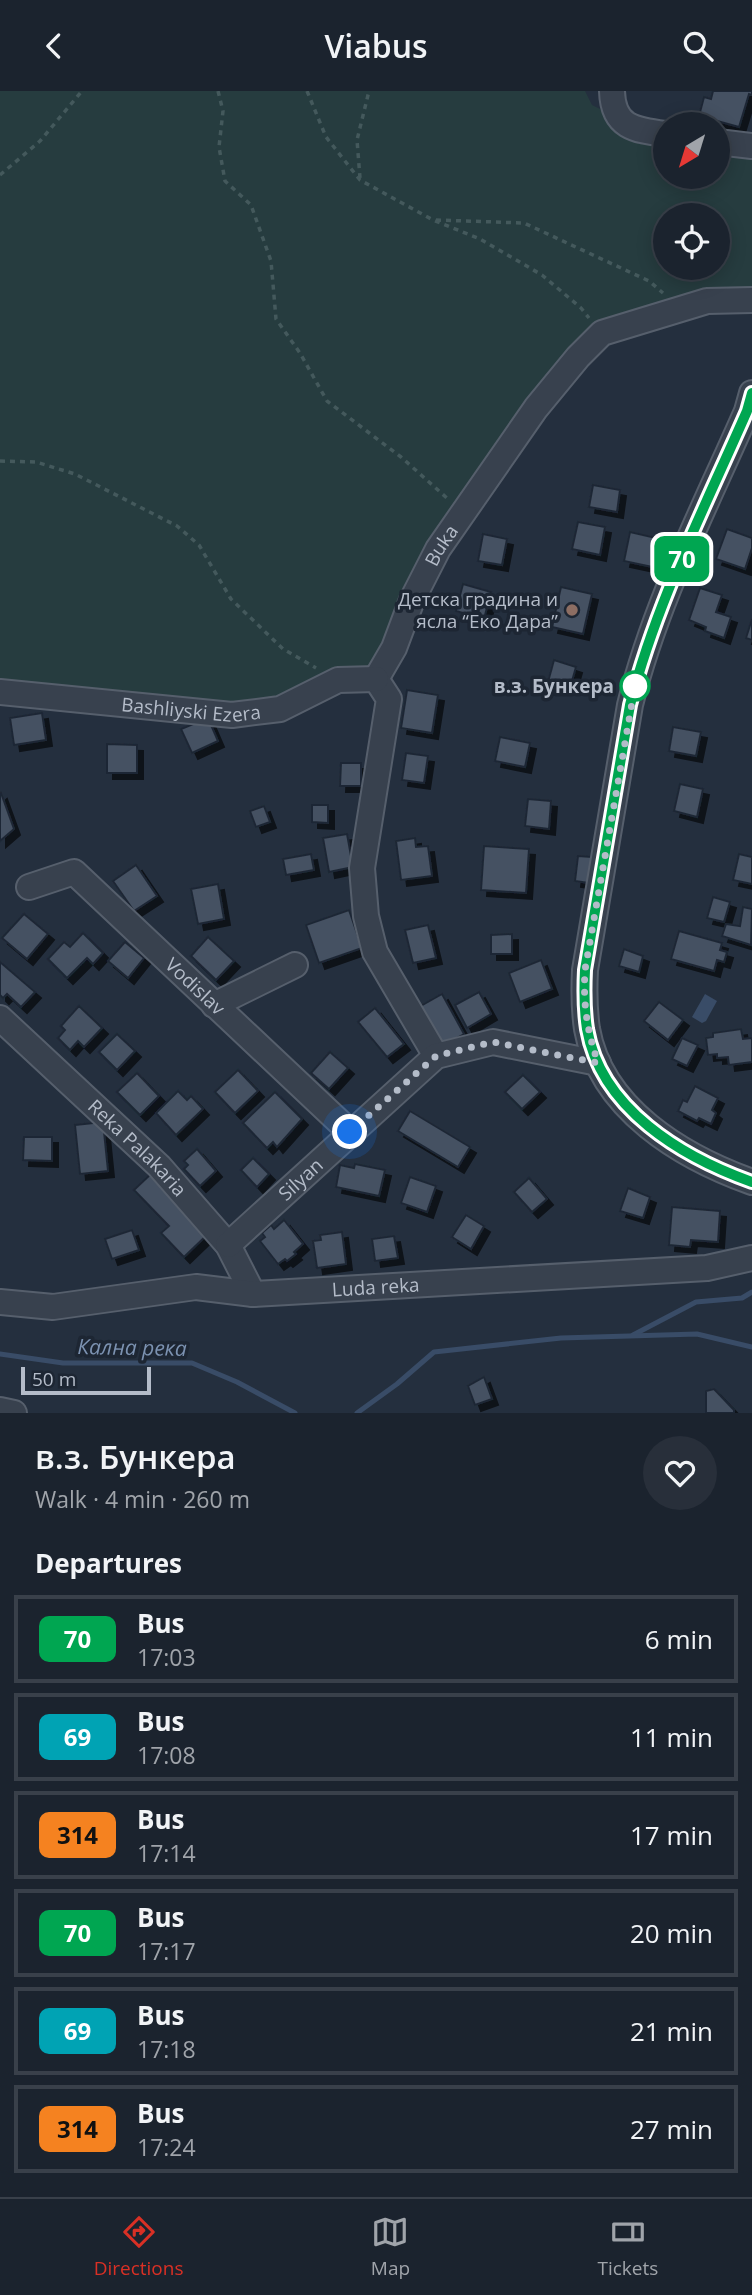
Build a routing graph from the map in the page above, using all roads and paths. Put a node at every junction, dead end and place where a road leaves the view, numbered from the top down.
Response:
1 (82, 91) edge
2 (218, 91) edge
3 (307, 91) edge
4 (369, 91) edge
5 (612, 91) edge
6 (653, 132) edge
7 (730, 143) edge
8 (752, 146) edge
9 (0, 175) edge
10 (360, 180) junction
11 (433, 220) junction
12 (752, 300) edge
13 (680, 308) junction
14 (601, 333) junction
15 (752, 393) edge
16 (0, 461) edge
17 (462, 512) junction
18 (376, 679) junction
19 (338, 680) junction
20 (0, 692) edge
21 (29, 887) dead end
22 (295, 965) dead end
23 (214, 1005) junction
24 (0, 1018) edge
25 (436, 1056) junction
26 (598, 1063) junction
27 (350, 1132) junction
28 (752, 1182) edge
29 (228, 1245) junction
30 (752, 1258) edge
31 (253, 1294) junction
32 (0, 1302) edge
33 (0, 1410) edge
34 (14, 1413) edge

1 - 9 path
2 - 17 path
3 - 10 path
4 - 10 path
5 - 6 street
7 - 8 street
10 - 11 path
11 - 13 path
11 - 14 path
12 - 13 street, Buka
13 - 14 street, Buka
14 - 17 street, Buka
15 - 26 street
16 - 19 path
17 - 18 street, Buka
18 - 19 street, Bashliyski Ezera
18 - 25 street
19 - 20 street, Bashliyski Ezera
21 - 23 street, Vodislav
22 - 23 street
23 - 27 street, Vodislav
24 - 29 street, Reka Palakaria
25 - 26 street, Silyan
25 - 27 street, Silyan
26 - 28 street
27 - 29 street, Silyan
29 - 31 street, Reka Palakaria
30 - 31 street, Luda reka
31 - 32 street, Luda reka
33 - 34 street

